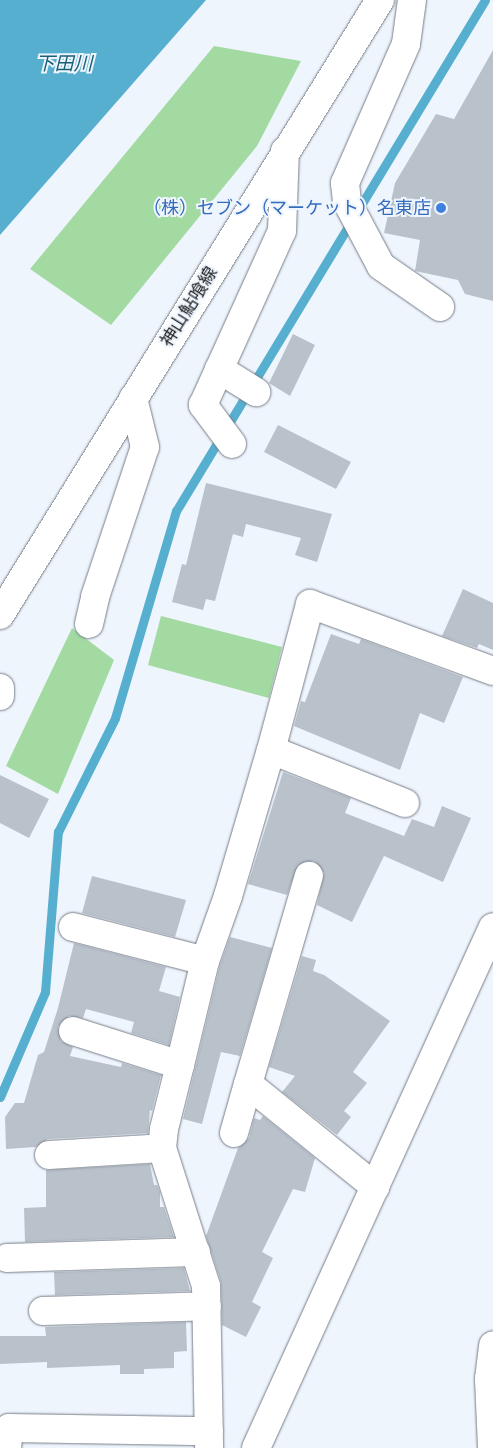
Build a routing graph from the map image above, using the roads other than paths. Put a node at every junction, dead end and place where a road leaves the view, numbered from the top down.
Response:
1 (380, 0) edge
2 (412, 0) edge
3 (285, 151) junction
4 (440, 306) dead end
5 (219, 369) junction
6 (256, 392) dead end
7 (133, 398) junction
8 (232, 444) dead end
9 (0, 615) edge
10 (89, 624) dead end
11 (493, 671) edge
12 (0, 688) edge
13 (0, 696) edge
14 (271, 750) junction
15 (404, 803) dead end
16 (309, 876) dead end
17 (493, 926) edge
18 (73, 927) dead end
19 (205, 961) junction
20 (73, 1031) dead end
21 (180, 1065) junction
22 (248, 1084) junction
23 (234, 1133) dead end
24 (162, 1148) junction
25 (49, 1155) dead end
26 (375, 1187) junction
27 (196, 1252) junction
28 (7, 1258) dead end
29 (207, 1306) junction
30 (43, 1311) dead end
31 (493, 1345) edge
32 (209, 1440) edge
33 (7, 1448) edge
34 (256, 1448) edge
35 (492, 1448) edge

1 - 3 street, 神山鮎喰線
2 - 4 street
3 - 5 street
3 - 7 street, 神山鮎喰線
5 - 6 street
5 - 8 street
7 - 9 street, 神山鮎喰線
7 - 10 street
11 - 14 street
12 - 13 street
14 - 15 street
14 - 19 street
16 - 22 street
17 - 26 street
18 - 19 street
19 - 21 street
20 - 21 street
21 - 24 street
22 - 23 street
22 - 26 street
24 - 25 street
24 - 27 street
26 - 34 street
27 - 28 street
27 - 29 street
29 - 30 street
29 - 32 street
31 - 35 street
32 - 33 street

